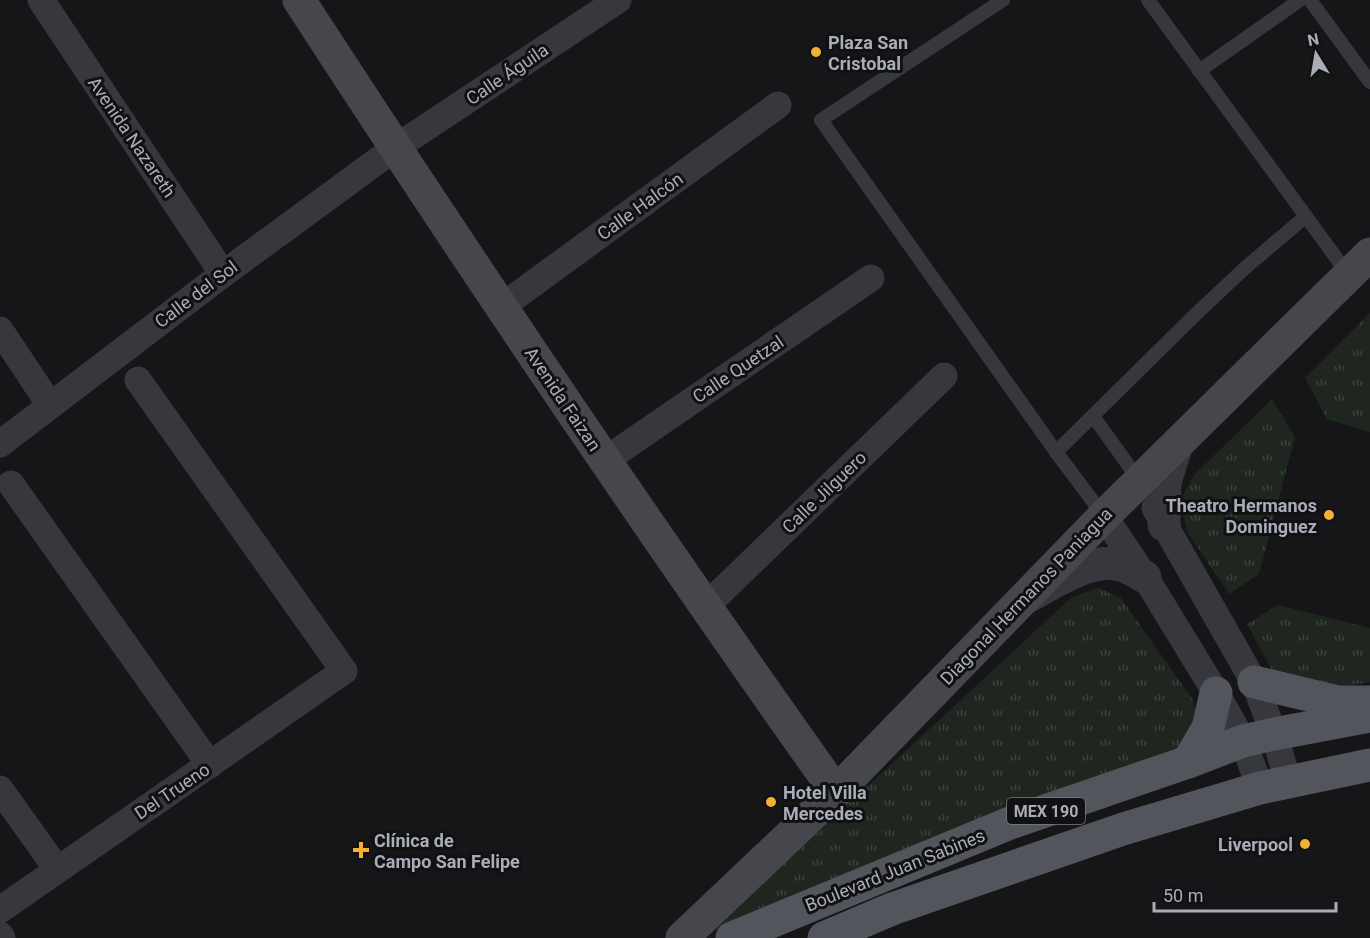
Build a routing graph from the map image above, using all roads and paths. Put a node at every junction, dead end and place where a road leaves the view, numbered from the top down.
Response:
1 (41, 0) edge
2 (299, 0) edge
3 (618, 0) edge
4 (1003, 0) edge
5 (1148, 0) edge
6 (1300, 0) edge
7 (1310, 0) edge
8 (1199, 70) junction
9 (1370, 82) edge
10 (778, 105) dead end
11 (395, 148) junction
12 (1305, 217) junction
13 (1359, 264) edge
14 (223, 274) junction
15 (871, 278) dead end
16 (501, 307) junction
17 (0, 330) edge
18 (944, 376) dead end
19 (138, 380) dead end
20 (50, 405) junction
21 (1094, 416) junction
22 (0, 444) edge
23 (1176, 447) junction
24 (1056, 452) junction
25 (604, 461) junction
26 (1139, 481) junction
27 (11, 484) dead end
28 (1104, 516) junction
29 (1164, 525) junction
30 (1145, 577) junction
31 (1025, 598) junction
32 (705, 608) junction
33 (1254, 682) junction
34 (1216, 693) junction
35 (1370, 702) edge
36 (1370, 716) edge
37 (1274, 734) junction
38 (1243, 741) junction
39 (1188, 762) junction
40 (210, 765) junction
41 (1370, 765) edge
42 (1274, 784) junction
43 (0, 789) edge
44 (836, 792) junction
45 (57, 869) junction
46 (0, 910) edge
47 (749, 935) edge
48 (682, 938) edge
49 (824, 938) edge

1 - 14 street, Avenida Nazareth
2 - 11 main road, Avenida Faizan
3 - 11 street, Calle Águila
4 - 24 lane
5 - 8 lane
6 - 8 lane
7 - 9 lane
8 - 12 lane
10 - 16 street, Calle Halcón
11 - 14 street, Calle del Sol
11 - 16 main road, Avenida Faizan
12 - 13 lane
12 - 21 lane
13 - 23 main road, Diagonal Hermanos Paniagua
14 - 20 street, Calle del Sol
15 - 25 street, Calle Quetzal
16 - 25 main road, Avenida Faizan
17 - 20 street
18 - 32 street, Calle Jilguero
19 - 40 street, Del Trueno
20 - 22 street, Calle del Sol
21 - 24 lane
21 - 26 lane
23 - 26 main road, Diagonal Hermanos Paniagua
23 - 29 street
24 - 28 lane
25 - 32 main road, Avenida Faizan
26 - 28 main road, Diagonal Hermanos Paniagua
26 - 29 street
27 - 40 street
28 - 30 street
28 - 31 main road, Diagonal Hermanos Paniagua
29 - 33 street
30 - 31 street
30 - 34 street
31 - 44 main road, Diagonal Hermanos Paniagua
32 - 44 main road, Avenida Faizan
33 - 35 main road
33 - 37 street
34 - 38 street
34 - 39 main road
36 - 37 main road, Boulevard Juan Sabines / MEX 190
37 - 38 main road, Boulevard Juan Sabines / MEX 190
37 - 42 street
38 - 39 main road, Boulevard Juan Sabines / MEX 190
38 - 42 street
39 - 47 main road, Boulevard Juan Sabines / MEX 190
40 - 45 street, Del Trueno
41 - 42 main road, Boulevard Juan Sabines / MEX 190
42 - 49 main road, Boulevard Juan Sabines / MEX 190
43 - 45 street
44 - 48 main road, Diagonal Hermanos Paniagua
45 - 46 street, Del Trueno

